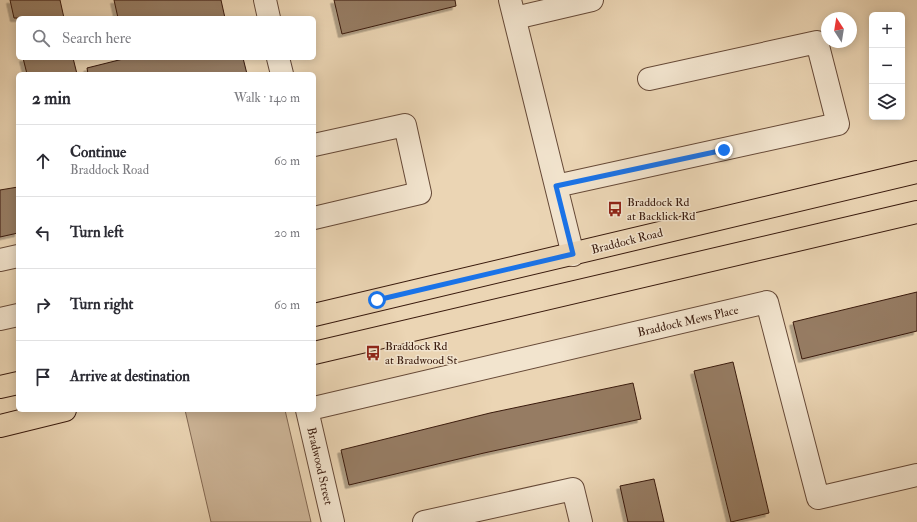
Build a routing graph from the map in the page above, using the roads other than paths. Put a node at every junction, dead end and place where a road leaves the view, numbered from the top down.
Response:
1 (265, 0) edge
2 (592, 0) edge
3 (512, 9) edge
4 (269, 16) edge
5 (278, 60) edge
6 (282, 72) edge
7 (649, 79) dead end
8 (316, 145) edge
9 (917, 172) edge
10 (556, 186) junction
11 (917, 212) edge
12 (316, 218) edge
13 (573, 254) junction
14 (16, 256) edge
15 (0, 260) edge
16 (16, 315) edge
17 (316, 315) edge
18 (0, 319) edge
19 (316, 353) edge
20 (16, 383) edge
21 (0, 387) edge
22 (316, 408) edge
23 (57, 412) edge
24 (307, 412) edge
25 (0, 426) edge
26 (917, 475) edge
27 (333, 522) edge
28 (424, 522) edge
29 (581, 522) edge

1 - 4 street
2 - 3 street
3 - 10 street
5 - 6 street
7 - 10 street
8 - 12 street
9 - 13 main road, Braddock Road
10 - 13 street
11 - 19 main road
13 - 17 main road, Braddock Road
14 - 15 street
16 - 18 street
20 - 21 main road
22 - 26 street, Braddock Mews Place
23 - 25 main road
24 - 27 street, Bradwood Street
28 - 29 street

